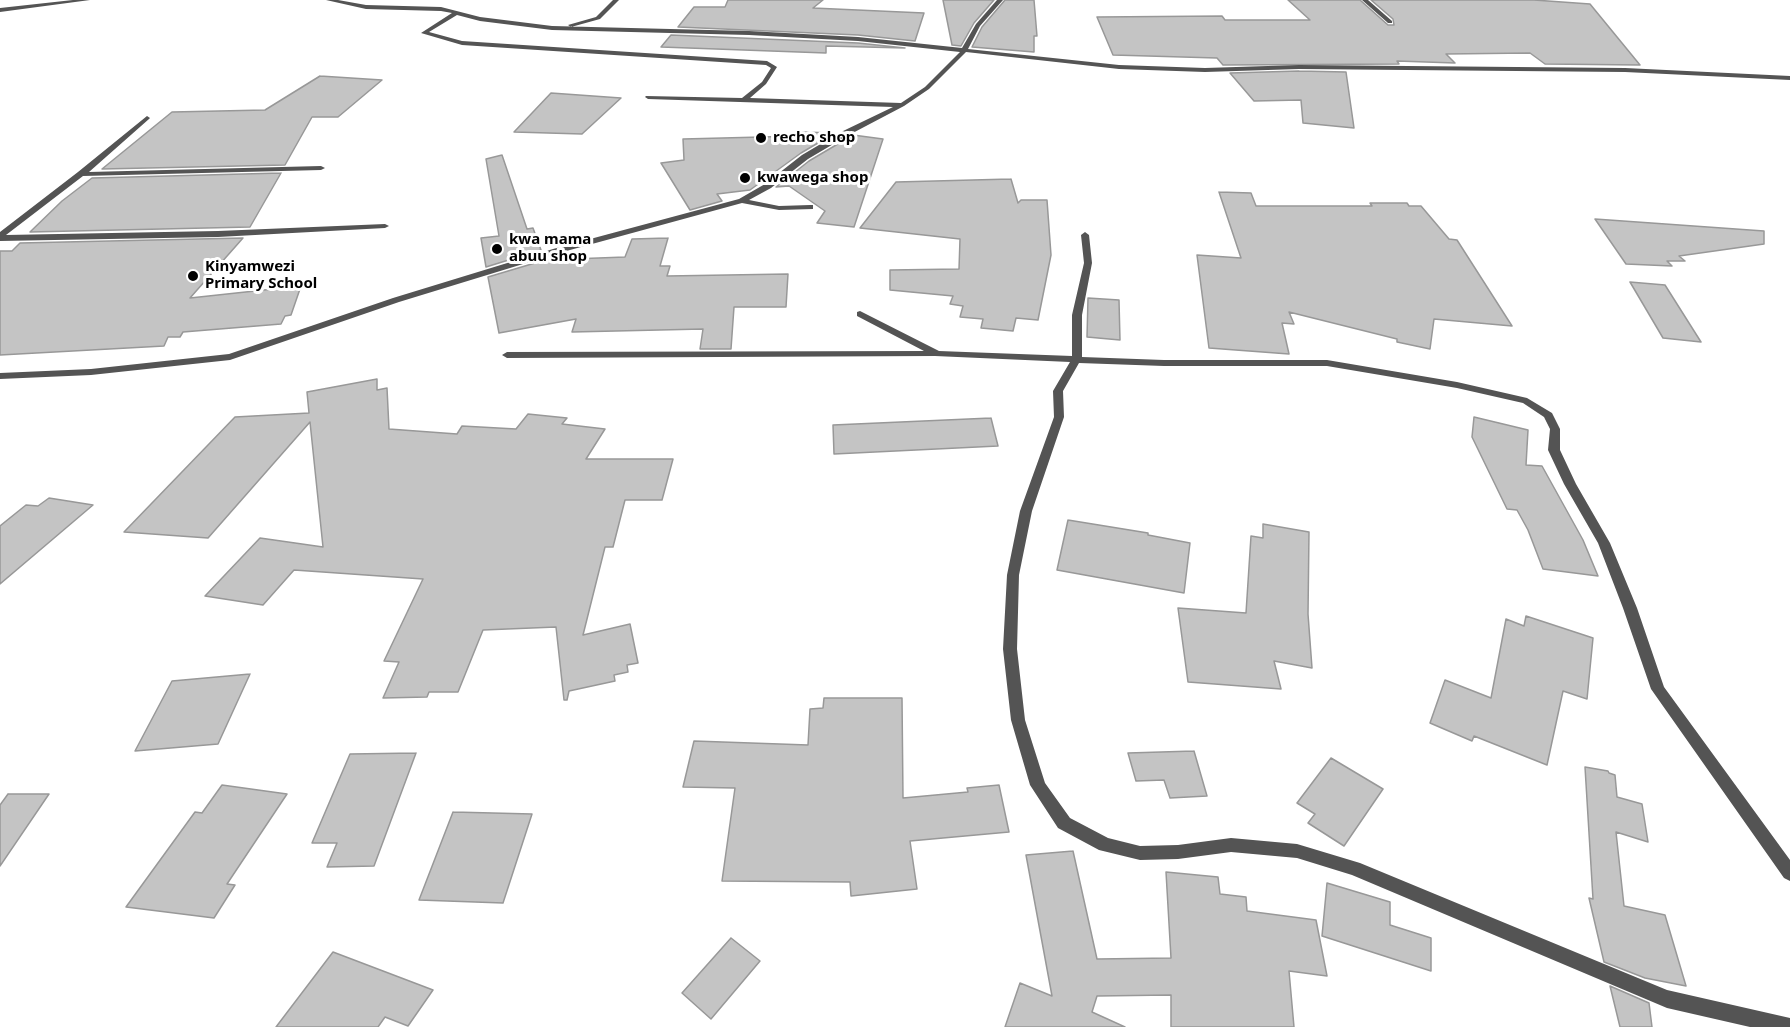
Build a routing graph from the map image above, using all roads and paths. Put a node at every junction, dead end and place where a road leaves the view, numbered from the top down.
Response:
1 (87, 0) edge
2 (329, 0) edge
3 (616, 0) edge
4 (999, 0) edge
5 (1365, 0) edge
6 (0, 10) edge
7 (456, 13) junction
8 (1390, 22) dead end
9 (552, 28) junction
10 (963, 52) junction
11 (1790, 78) edge
12 (648, 97) dead end
13 (744, 100) junction
14 (902, 105) junction
15 (147, 118) dead end
16 (321, 168) dead end
17 (81, 174) junction
18 (742, 201) junction
19 (810, 207) dead end
20 (385, 226) dead end
21 (1085, 235) dead end
22 (0, 237) edge
23 (860, 314) dead end
24 (937, 354) junction
25 (507, 356) dead end
26 (1077, 358) junction
27 (0, 376) edge
28 (1790, 873) edge
29 (1790, 1027) edge

1 - 6 street
2 - 7 street
3 - 9 street
4 - 10 street
5 - 8 street
7 - 9 street
7 - 13 street
9 - 10 street
10 - 11 street
10 - 14 street
12 - 13 street
13 - 14 street
14 - 18 street
15 - 17 street
16 - 17 street
17 - 22 street
18 - 19 street
18 - 27 street
20 - 22 street
21 - 26 street
23 - 24 street
24 - 25 street
24 - 26 street
26 - 28 street
26 - 29 street

